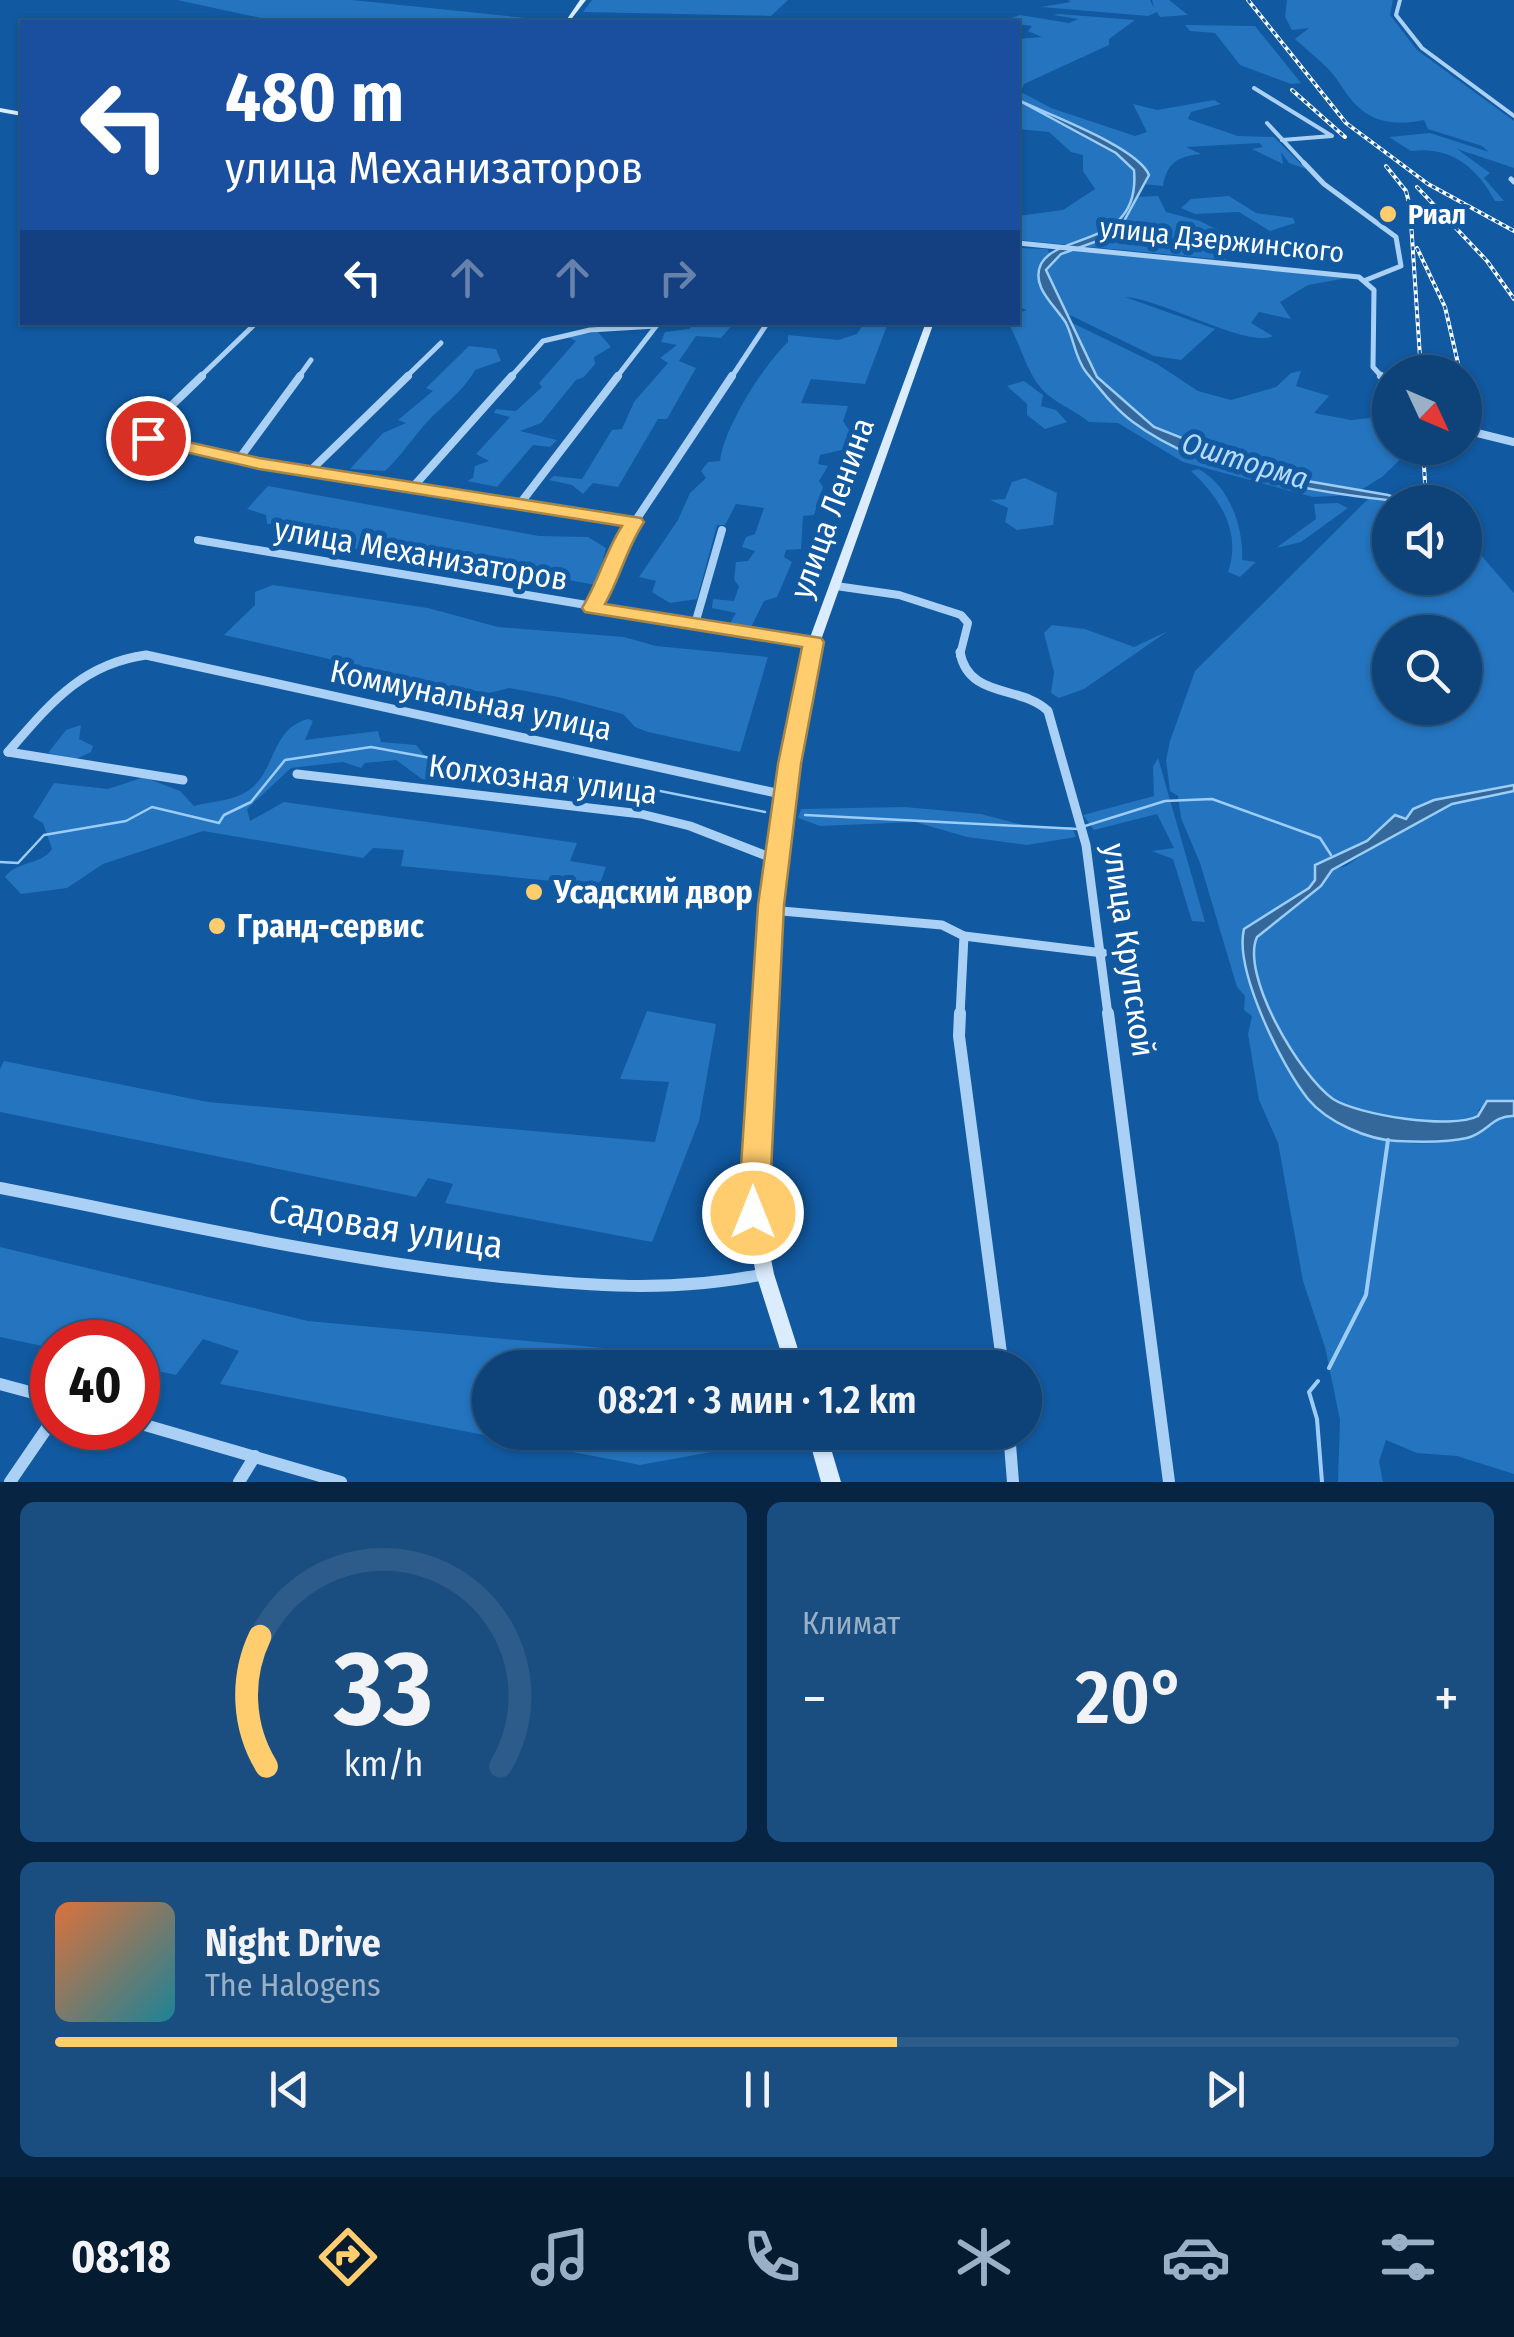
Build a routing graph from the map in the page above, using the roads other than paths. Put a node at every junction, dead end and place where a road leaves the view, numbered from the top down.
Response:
1 (584, 0) edge
2 (1400, 0) edge
3 (569, 20) edge
4 (1254, 88) dead end
5 (1514, 116) edge
6 (1267, 123) dead end
7 (1282, 140) junction
8 (1020, 243) edge
9 (1083, 249) joint
10 (1366, 280) junction
11 (254, 325) edge
12 (647, 325) edge
13 (657, 325) edge
14 (766, 325) edge
15 (929, 325) edge
16 (441, 343) dead end
17 (310, 360) dead end
18 (1372, 362) edge
19 (1482, 435) edge
20 (1514, 443) edge
21 (239, 458) junction
22 (310, 471) junction
23 (413, 487) junction
24 (519, 505) junction
25 (634, 522) junction
26 (722, 530) dead end
27 (198, 540) dead end
28 (836, 586) junction
29 (592, 608) junction
30 (695, 624) junction
31 (814, 642) junction
32 (146, 654) joint
33 (297, 774) dead end
34 (183, 780) dead end
35 (785, 794) junction
36 (777, 860) junction
37 (770, 910) junction
38 (964, 936) junction
39 (1103, 953) junction
40 (0, 1188) edge
41 (765, 1274) junction
42 (789, 1350) edge
43 (1001, 1350) edge
44 (0, 1384) edge
45 (30, 1392) edge
46 (160, 1428) edge
47 (32, 1450) edge
48 (821, 1450) edge
49 (1010, 1450) edge
50 (254, 1456) junction
51 (10, 1482) edge
52 (239, 1482) edge
53 (341, 1482) edge
54 (831, 1482) edge
55 (1013, 1482) edge
56 (1169, 1482) edge

1 - 3 street
2 - 5 street
4 - 7 street
6 - 7 street
7 - 10 street
8 - 9 street, улица Дзержинского
9 - 10 street, улица Дзержинского
10 - 18 street, улица Дзержинского
11 - 21 street
12 - 23 street
13 - 24 street
14 - 25 street
15 - 28 street, улица Ленина
16 - 22 street
17 - 21 street
19 - 20 street
21 - 22 street
22 - 23 street
23 - 24 street
24 - 25 street
25 - 29 street
26 - 30 street
27 - 29 street, улица Механизаторов
28 - 31 street, улица Ленина
28 - 39 street, улица Крупской
29 - 30 street, улица Механизаторов
30 - 31 street, улица Механизаторов
31 - 35 street, улица Ленина
32 - 34 street
32 - 35 street, Коммунальная улица
33 - 36 street, Колхозная улица
35 - 36 street, улица Ленина
36 - 37 street, улица Ленина
37 - 38 street
37 - 41 street, улица Ленина
38 - 39 street
38 - 43 street
39 - 56 street, улица Крупской
40 - 41 street, Садовая улица
41 - 42 street, улица Ленина
44 - 45 street
46 - 50 street
47 - 51 street
48 - 54 street
49 - 55 street
50 - 52 street
50 - 53 street

